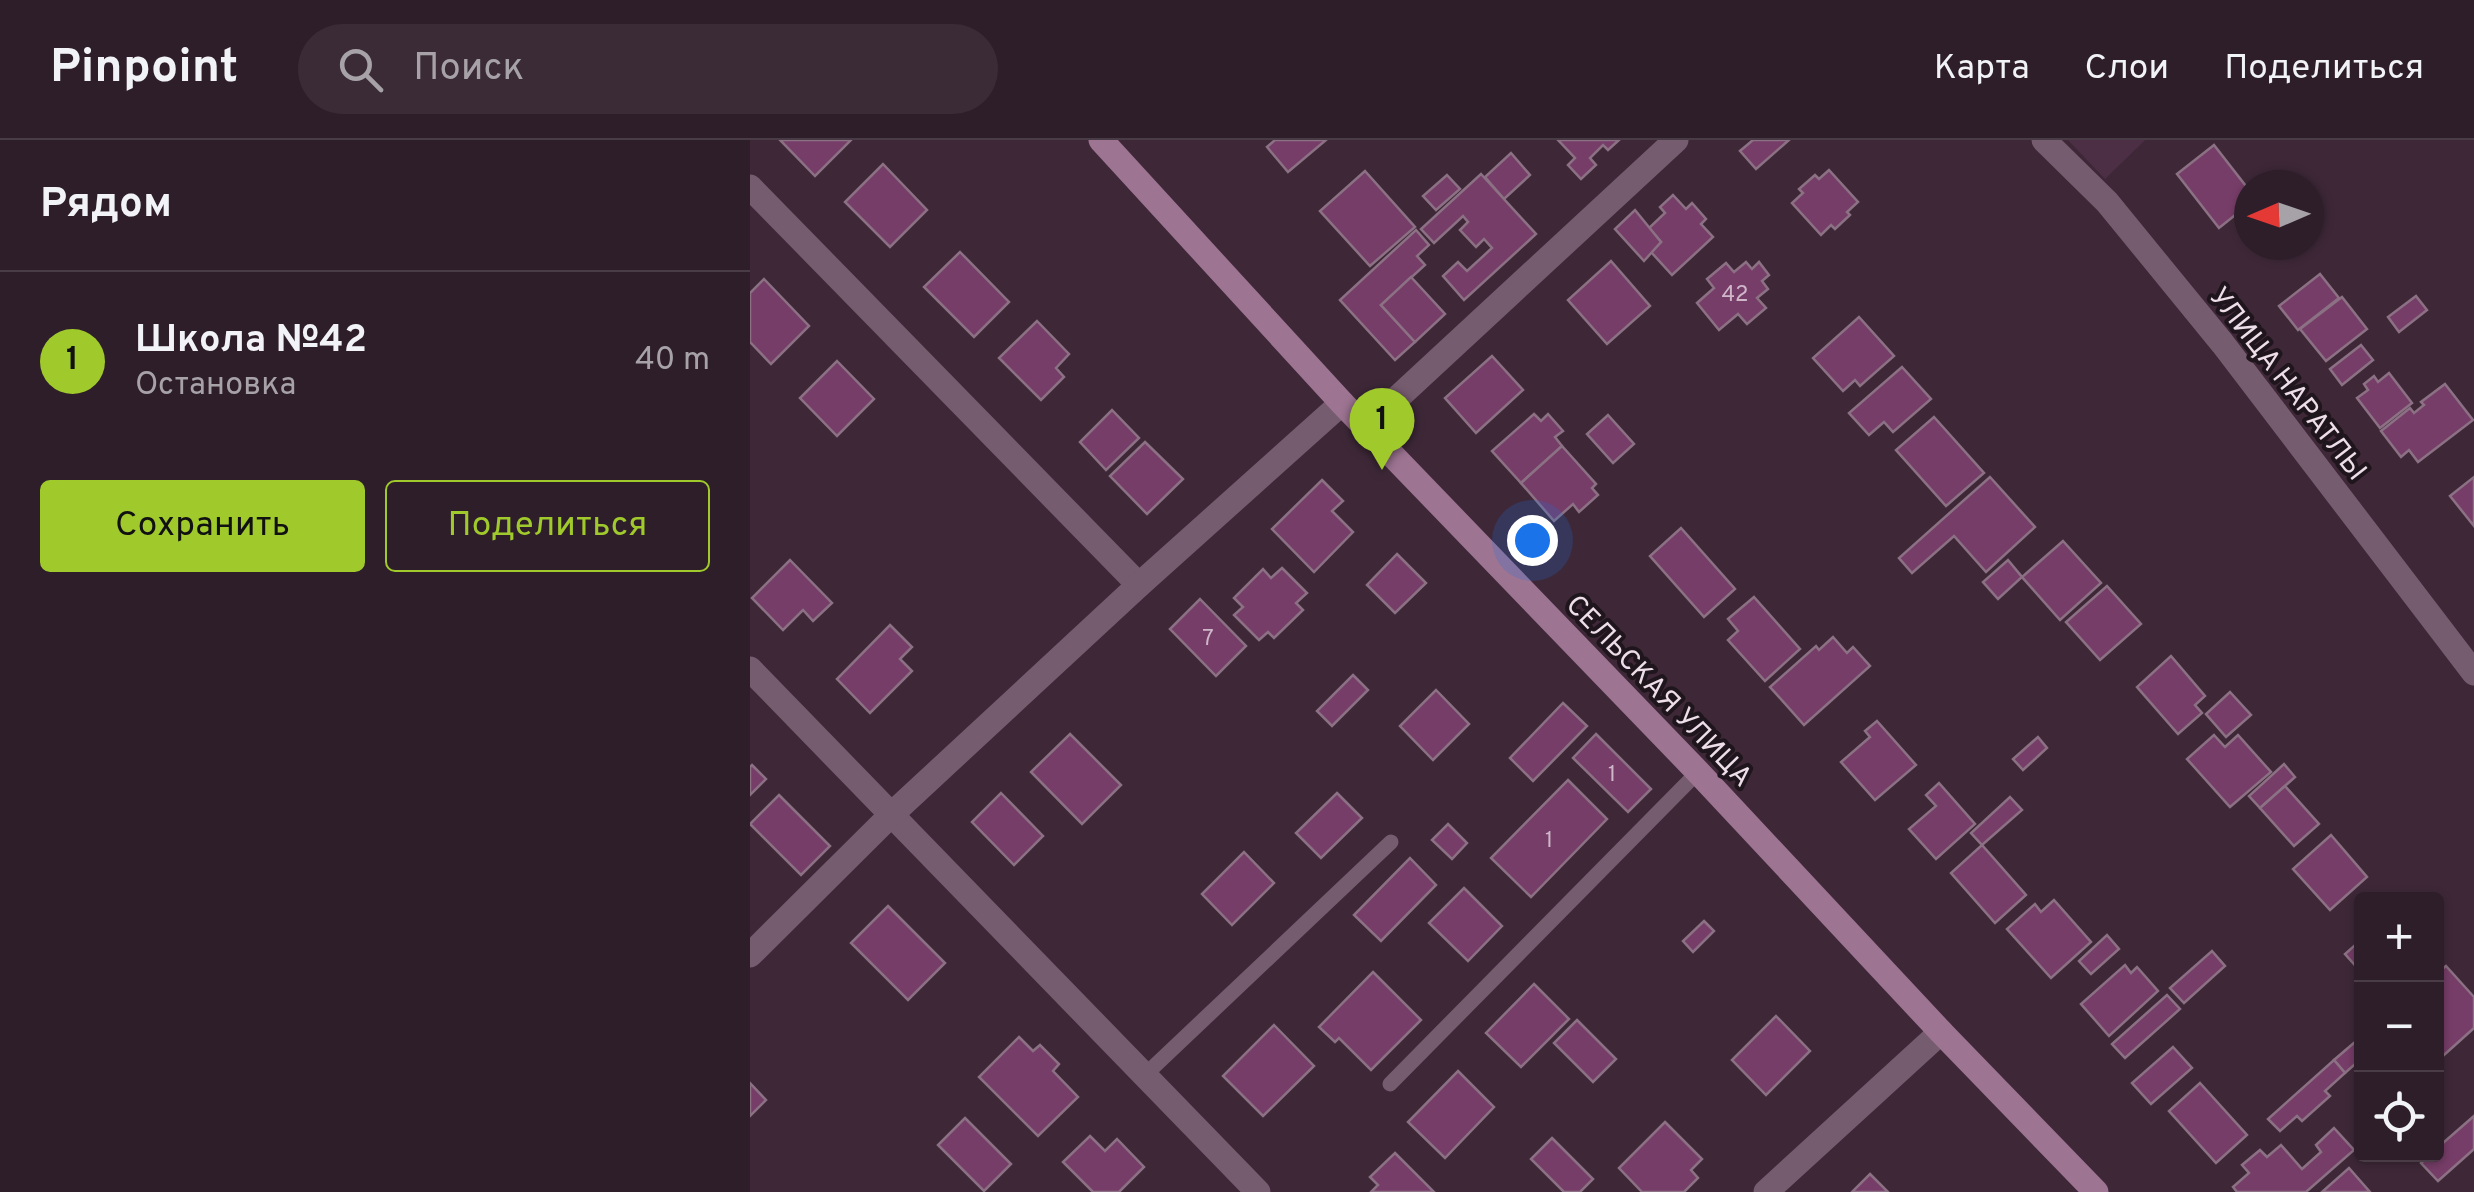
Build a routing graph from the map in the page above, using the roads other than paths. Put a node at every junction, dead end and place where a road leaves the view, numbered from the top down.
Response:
1 (1101, 140) edge
2 (1676, 140) edge
3 (2044, 140) edge
4 (750, 188) edge
5 (1342, 403) junction
6 (1366, 428) junction
7 (1139, 585) junction
8 (750, 669) edge
9 (2474, 673) edge
10 (1698, 772) junction
11 (892, 814) junction
12 (1392, 842) dead end
13 (750, 955) edge
14 (1941, 1032) junction
15 (1145, 1075) junction
16 (1390, 1084) dead end
17 (1258, 1192) edge
18 (1766, 1192) edge
19 (2096, 1192) edge

1 - 5 main road, СЕЛЬСКАЯ УЛИЦА
2 - 6 street
3 - 9 street, УЛИЦА НАРАТЛЫ
4 - 7 street
5 - 6 main road, СЕЛЬСКАЯ УЛИЦА
5 - 7 street
6 - 10 main road, СЕЛЬСКАЯ УЛИЦА
7 - 11 street
8 - 11 street
10 - 14 main road, СЕЛЬСКАЯ УЛИЦА
10 - 16 lane
11 - 13 street
11 - 15 street
12 - 15 lane
14 - 18 street
14 - 19 main road, СЕЛЬСКАЯ УЛИЦА
15 - 17 street

